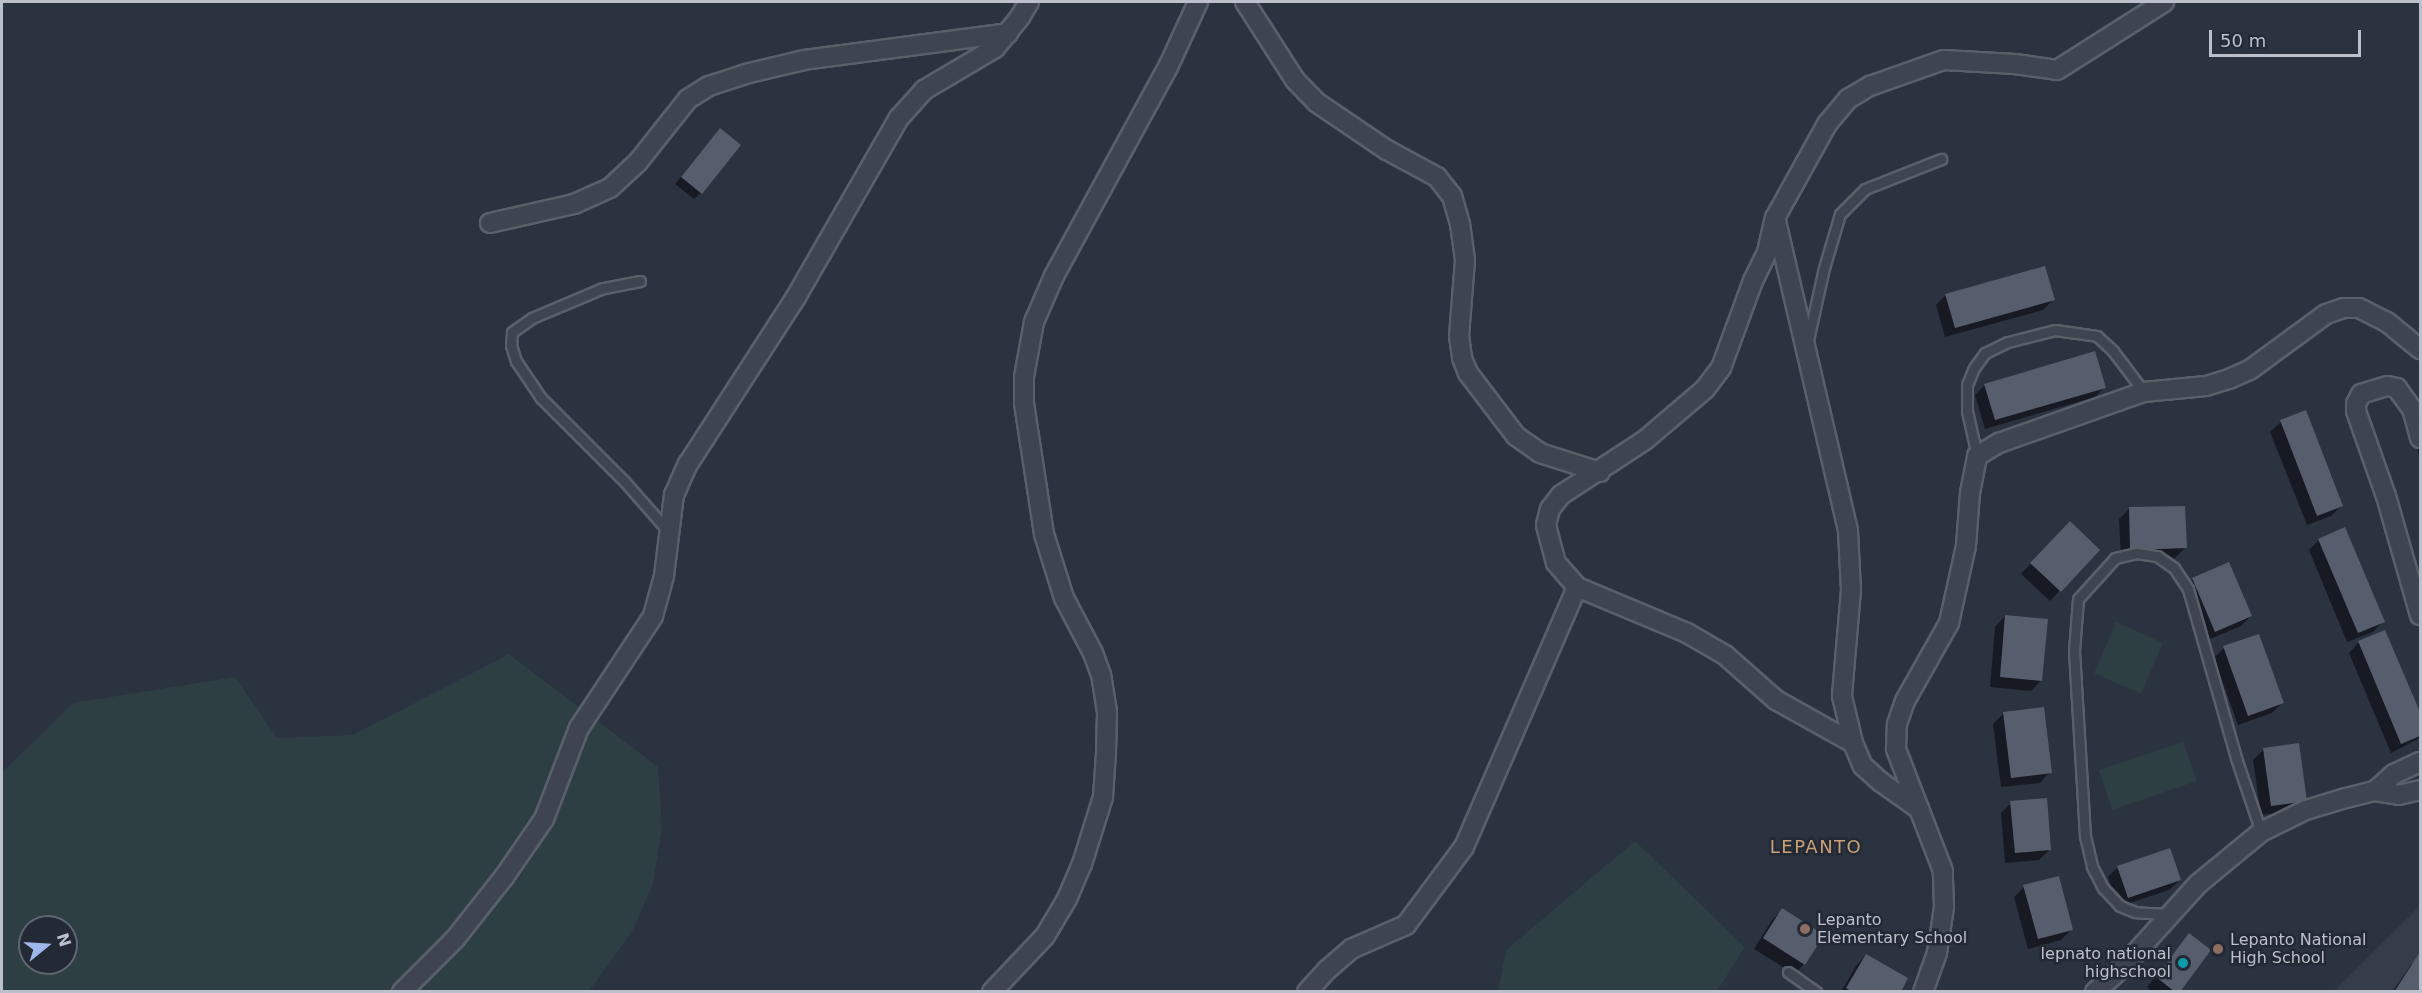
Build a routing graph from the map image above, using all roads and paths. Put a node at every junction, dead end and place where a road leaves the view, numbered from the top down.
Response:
1 (1029, 2) edge
2 (1197, 2) edge
3 (1245, 2) edge
4 (2164, 2) edge
5 (1008, 33) junction
6 (1941, 159) dead end
7 (1776, 218) junction
8 (490, 223) dead end
9 (640, 281) dead end
10 (1806, 348) junction
11 (2421, 349) edge
12 (2144, 392) junction
13 (2421, 438) edge
14 (1977, 456) junction
15 (1600, 472) junction
16 (669, 532) junction
17 (1577, 587) junction
18 (2421, 615) edge
19 (1852, 743) junction
20 (2421, 762) edge
21 (2421, 790) edge
22 (2375, 791) junction
23 (1919, 809) junction
24 (2261, 832) junction
25 (2171, 914) junction
26 (1788, 972) dead end
27 (402, 992) edge
28 (992, 992) edge
29 (1307, 992) edge
30 (1817, 992) edge
31 (1923, 992) edge
32 (2095, 992) edge

1 - 5 street
2 - 28 street
3 - 15 street
4 - 7 street
5 - 8 street
5 - 16 street
6 - 10 lane
7 - 10 street
7 - 15 street
9 - 16 lane
10 - 19 street
11 - 12 street
12 - 14 street
12 - 14 lane
13 - 18 street
14 - 23 street
15 - 17 street
16 - 27 street
17 - 19 street
17 - 29 street
19 - 23 street
20 - 22 street
21 - 22 street
22 - 24 street
23 - 31 street
24 - 25 street
24 - 25 lane
25 - 32 street
26 - 30 lane

